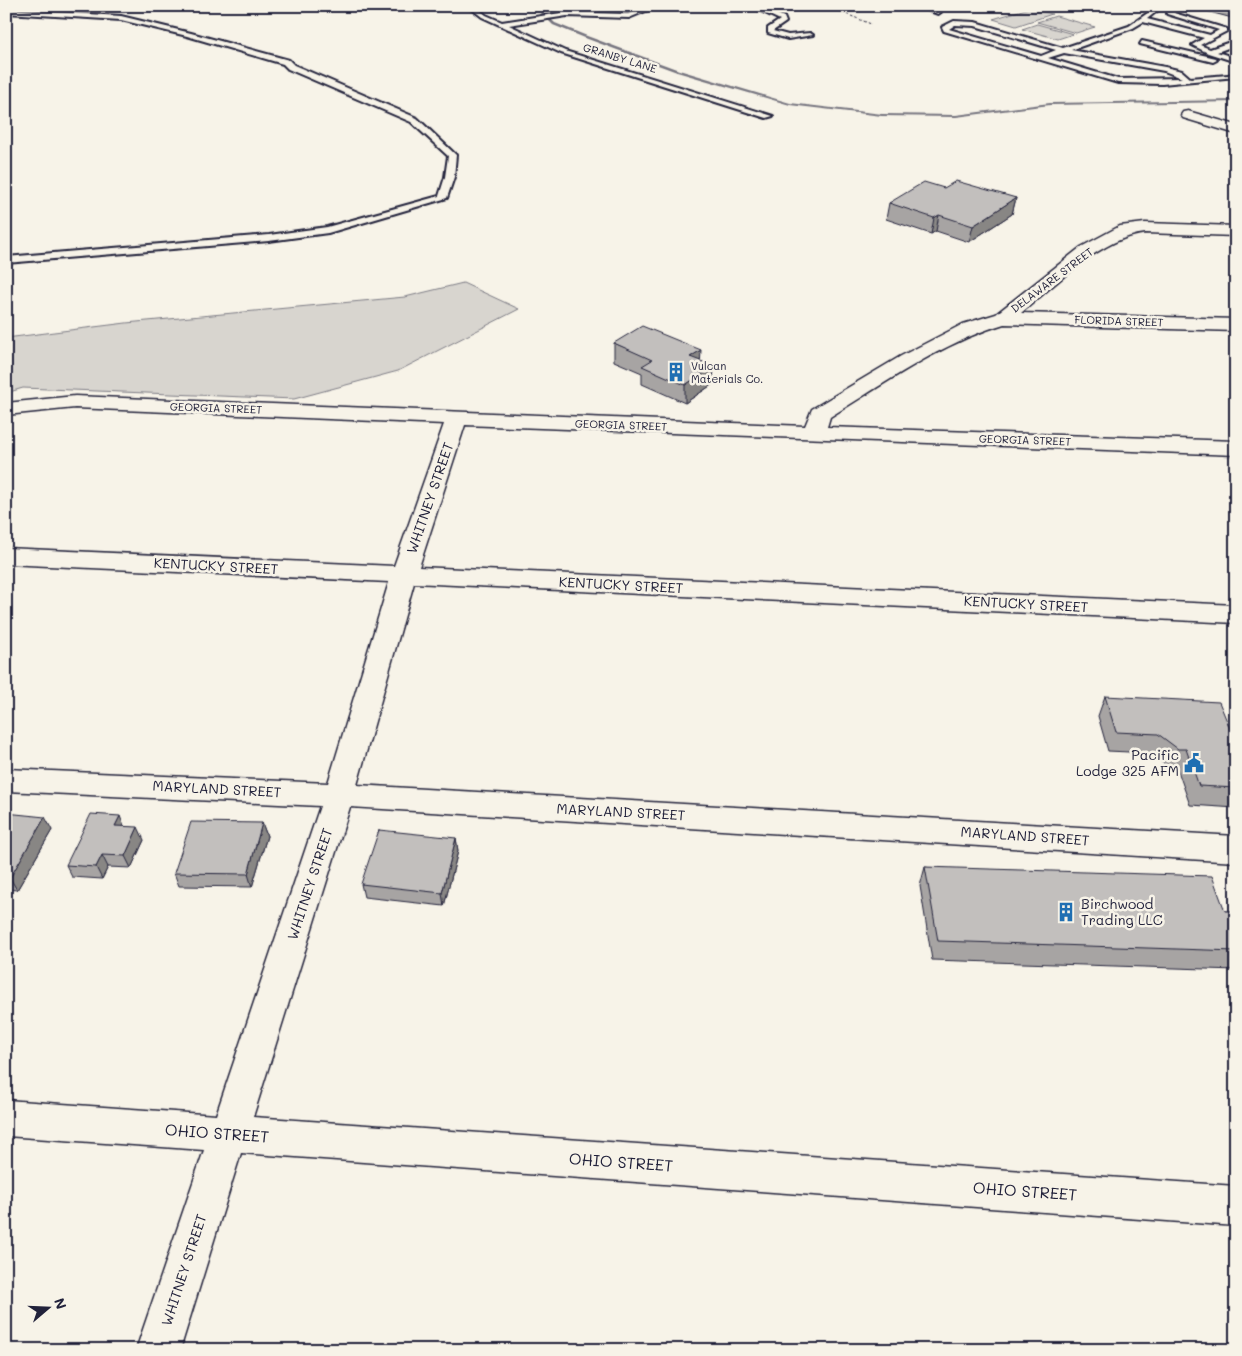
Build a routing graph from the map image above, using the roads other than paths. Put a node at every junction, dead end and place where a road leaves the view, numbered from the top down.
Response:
1 (471, 6) edge
2 (655, 6) edge
3 (753, 6) edge
4 (920, 6) edge
5 (1180, 6) edge
6 (6, 11) edge
7 (938, 12) dead end
8 (1169, 13) junction
9 (1141, 19) junction
10 (502, 24) junction
11 (1131, 27) junction
12 (1140, 29) dead end
13 (1225, 30) junction
14 (1236, 32) edge
15 (810, 35) dead end
16 (1210, 38) junction
17 (1186, 42) dead end
18 (1236, 42) edge
19 (1142, 43) dead end
20 (1195, 44) junction
21 (1066, 51) junction
22 (1210, 52) junction
23 (1222, 56) junction
24 (1041, 58) junction
25 (1236, 60) edge
26 (1236, 74) edge
27 (1189, 80) junction
28 (1188, 115) dead end
29 (769, 116) dead end
30 (1236, 130) edge
31 (1236, 231) edge
32 (6, 260) edge
33 (1003, 318) junction
34 (1236, 325) edge
35 (6, 410) edge
36 (457, 418) junction
37 (814, 433) junction
38 (1236, 448) edge
39 (6, 556) edge
40 (404, 574) junction
41 (1236, 614) edge
42 (6, 780) edge
43 (339, 795) junction
44 (1236, 849) edge
45 (6, 1118) edge
46 (229, 1134) junction
47 (1236, 1206) edge
48 (158, 1350) edge

1 - 10 lane, GRANBY LANE
2 - 10 lane
3 - 15 lane
4 - 7 lane
5 - 8 lane
6 - 32 lane
8 - 9 lane
8 - 13 lane
9 - 11 lane
9 - 16 lane
10 - 29 lane, GRANBY LANE
11 - 12 lane
11 - 21 lane
13 - 14 lane
13 - 16 lane
16 - 20 lane
17 - 20 lane
18 - 22 lane
19 - 23 lane
20 - 22 lane
21 - 24 lane
21 - 24 lane
21 - 27 lane
22 - 23 lane
23 - 25 lane
24 - 27 lane
26 - 27 lane
28 - 30 street
31 - 33 street, DELAWARE STREET
33 - 34 street, FLORIDA STREET
33 - 37 street, DELAWARE STREET
35 - 36 street, GEORGIA STREET
36 - 37 street, GEORGIA STREET
36 - 40 street, WHITNEY STREET
37 - 38 street, GEORGIA STREET
39 - 40 street, KENTUCKY STREET
40 - 41 street, KENTUCKY STREET
40 - 43 street, WHITNEY STREET
42 - 43 street, MARYLAND STREET
43 - 44 street, MARYLAND STREET
43 - 46 street, WHITNEY STREET
45 - 46 street, OHIO STREET
46 - 47 street, OHIO STREET
46 - 48 street, WHITNEY STREET

